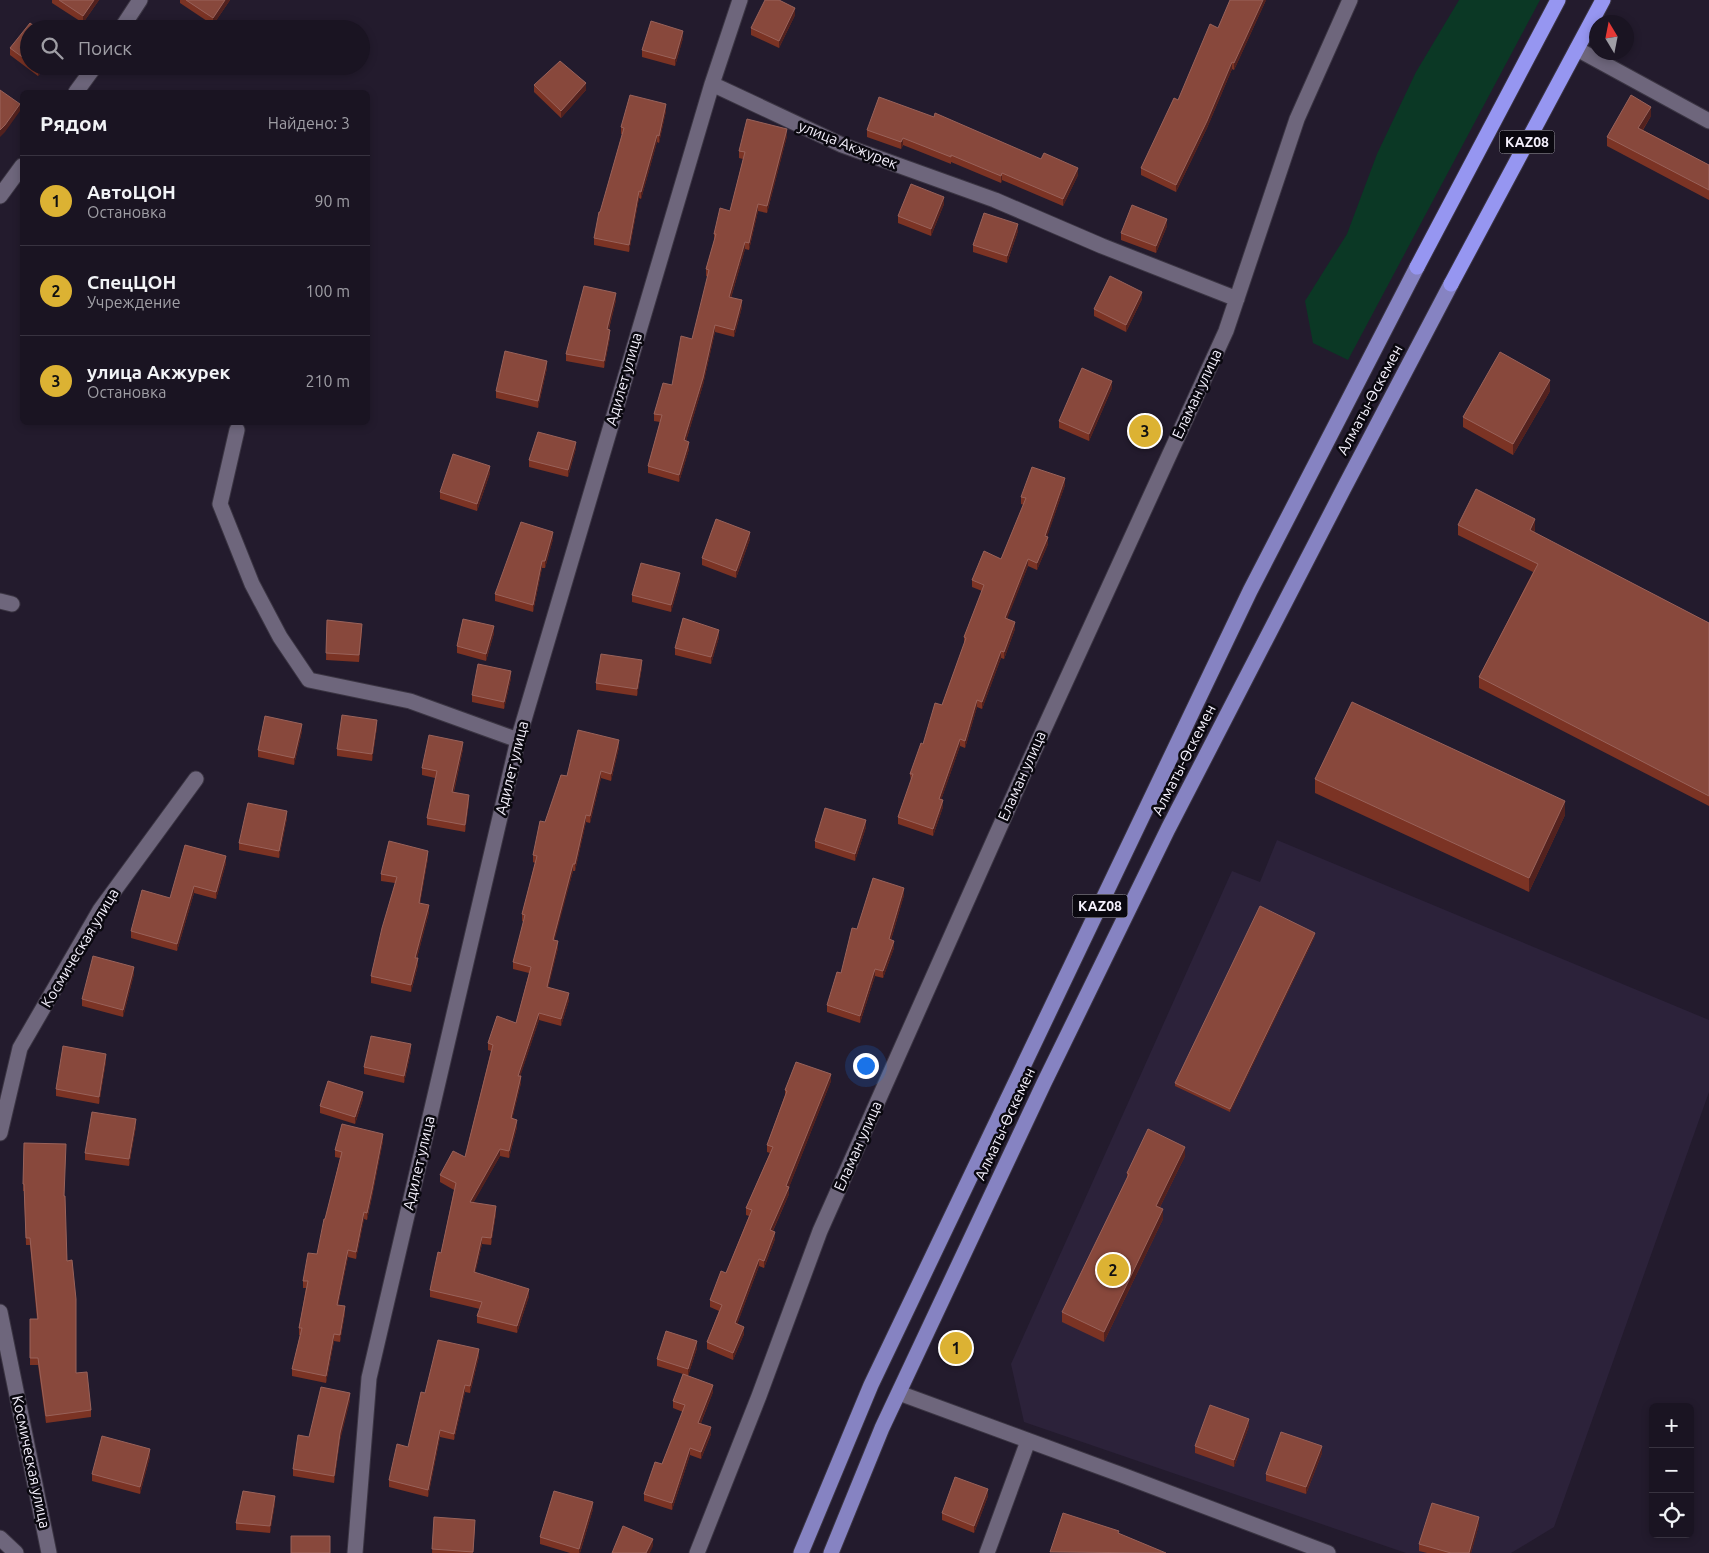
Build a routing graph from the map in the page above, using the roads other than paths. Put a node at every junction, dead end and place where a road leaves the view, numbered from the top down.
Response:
1 (140, 0) edge
2 (740, 0) edge
3 (1350, 0) edge
4 (1558, 0) edge
5 (1603, 0) edge
6 (127, 20) edge
7 (1578, 49) junction
8 (88, 75) edge
9 (712, 84) junction
10 (77, 90) edge
11 (1709, 121) edge
12 (20, 169) edge
13 (0, 196) edge
14 (1417, 267) joint
15 (1451, 284) joint
16 (1237, 299) junction
17 (237, 430) dead end
18 (518, 740) junction
19 (196, 779) dead end
20 (0, 1133) edge
21 (0, 1312) edge
22 (899, 1393) junction
23 (1028, 1441) junction
24 (0, 1538) edge
25 (16, 1553) edge
26 (49, 1553) edge
27 (355, 1553) edge
28 (697, 1553) edge
29 (800, 1553) edge
30 (831, 1553) edge
31 (987, 1553) edge
32 (1328, 1553) edge

1 - 6 street
2 - 9 street, Адилет улица
3 - 16 street, Еламан улица
4 - 14 highway, Алматы-Өскемен / KAZ08
5 - 7 highway, Алматы-Өскемен / KAZ08
7 - 11 street
7 - 15 highway, Алматы-Өскемен / KAZ08
8 - 10 street
9 - 16 street, улица Акжурек
9 - 18 street, Адилет улица
12 - 13 street
14 - 29 main road, Алматы-Өскемен / KAZ08
15 - 22 main road, Алматы-Өскемен / KAZ08
16 - 28 street, Еламан улица
17 - 18 street
18 - 27 street, Адилет улица
19 - 20 street, Космическая улица
21 - 26 street, Космическая улица
22 - 23 street
22 - 30 main road, Алматы-Өскемен / KAZ08
23 - 31 street
23 - 32 street
24 - 25 street

